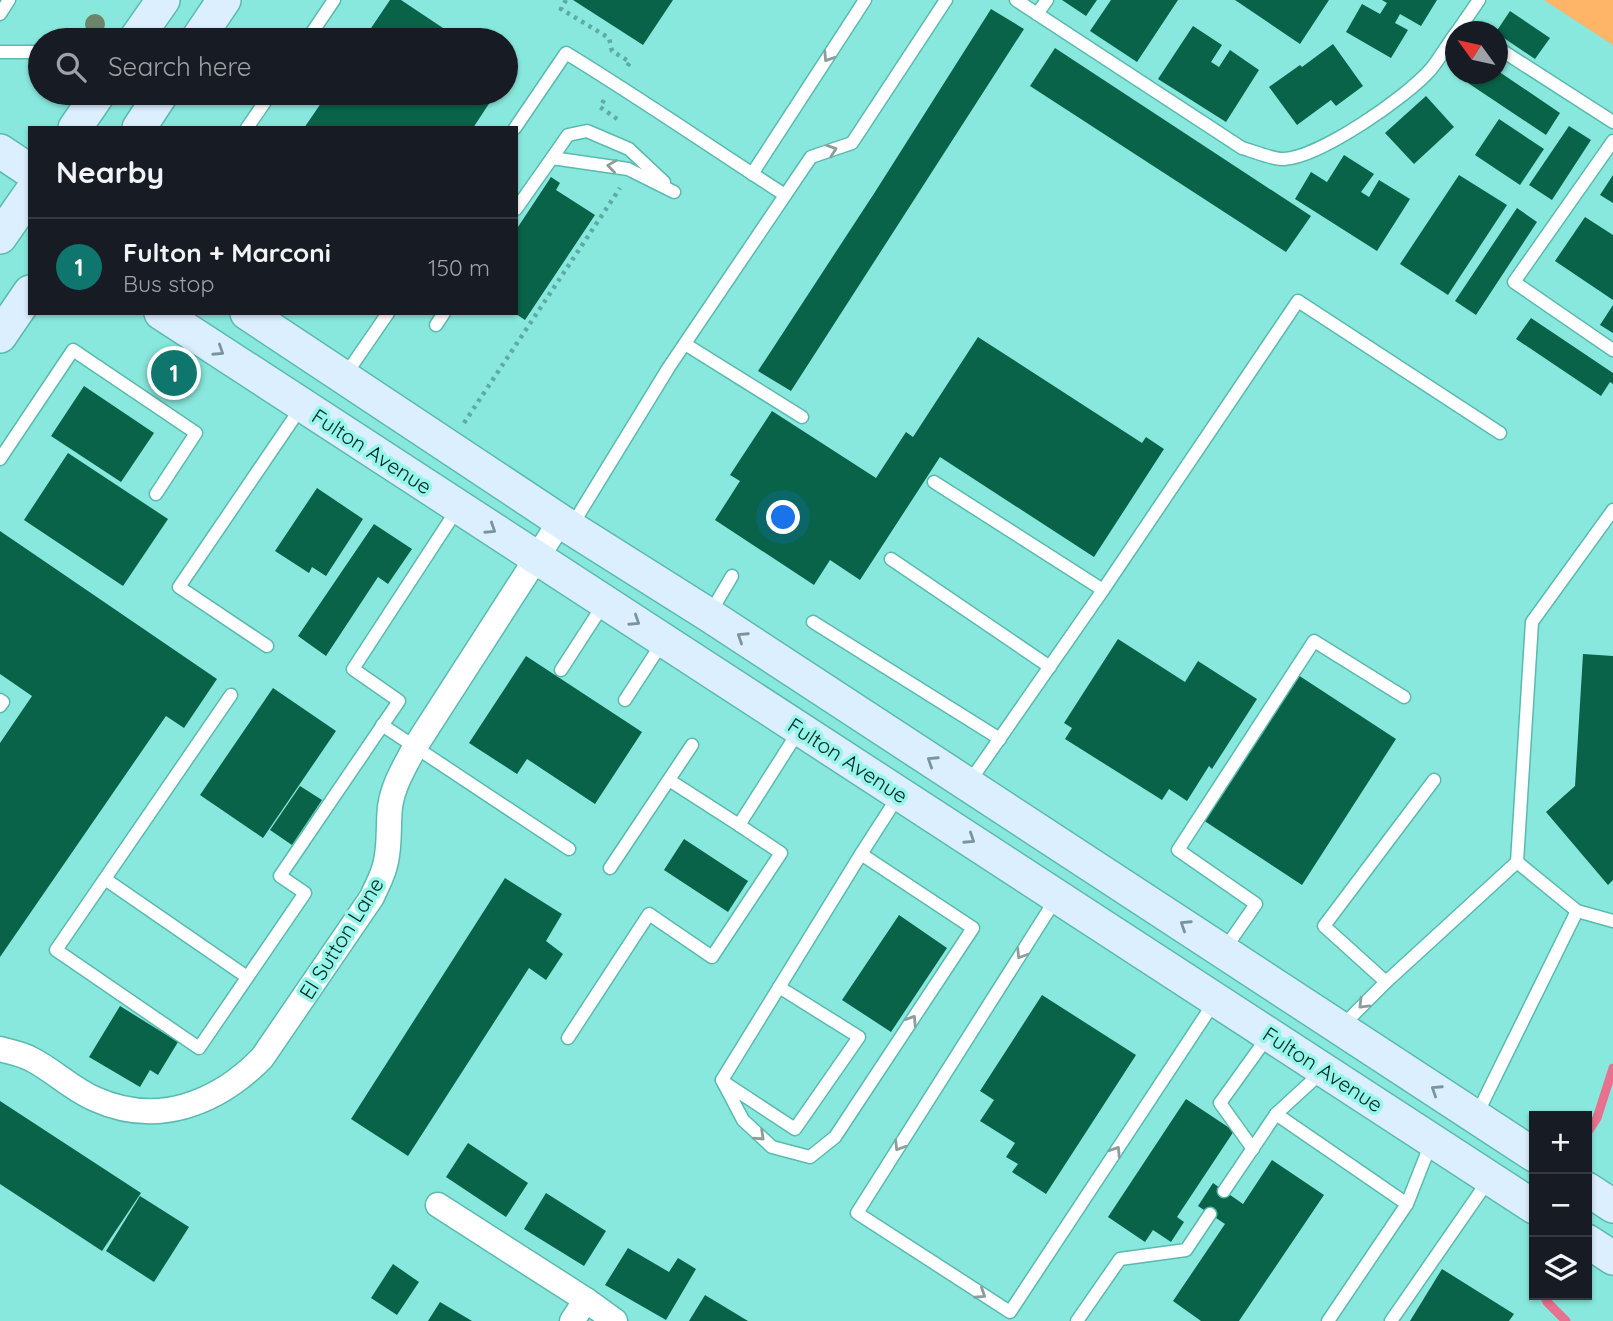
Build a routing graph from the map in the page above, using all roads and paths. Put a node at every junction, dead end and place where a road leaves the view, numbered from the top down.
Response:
1 (9, 0) edge
2 (163, 0) edge
3 (224, 0) edge
4 (334, 0) edge
5 (566, 0) edge
6 (865, 0) edge
7 (946, 0) edge
8 (1016, 0) edge
9 (1047, 0) edge
10 (1479, 0) edge
11 (0, 14) edge
12 (1038, 14) junction
13 (1466, 21) edge
14 (143, 28) edge
15 (205, 28) edge
16 (315, 28) edge
17 (1445, 51) edge
18 (0, 52) edge
19 (28, 52) edge
20 (1508, 55) edge
21 (616, 83) junction
22 (91, 105) edge
23 (154, 105) edge
24 (263, 105) edge
25 (1613, 122) edge
26 (76, 126) edge
27 (140, 126) edge
28 (248, 126) edge
29 (515, 126) edge
30 (630, 127) dead end
31 (1613, 141) edge
32 (0, 151) edge
33 (552, 158) junction
34 (28, 170) edge
35 (631, 170) junction
36 (752, 174) junction
37 (785, 195) junction
38 (518, 206) edge
39 (28, 295) edge
40 (165, 315) edge
41 (250, 315) edge
42 (387, 315) edge
43 (443, 315) edge
44 (436, 325) dead end
45 (0, 336) edge
46 (685, 344) junction
47 (1613, 350) edge
48 (344, 377) junction
49 (302, 405) junction
50 (802, 417) dead end
51 (462, 427) dead end
52 (1500, 433) dead end
53 (0, 459) edge
54 (934, 482) dead end
55 (156, 494) dead end
56 (459, 508) junction
57 (1613, 510) edge
58 (566, 524) junction
59 (537, 558) junction
60 (891, 559) dead end
61 (732, 576) dead end
62 (1103, 590) junction
63 (606, 602) junction
64 (709, 615) junction
65 (813, 622) dead end
66 (664, 640) junction
67 (267, 646) dead end
68 (1050, 667) junction
69 (561, 670) dead end
70 (231, 695) dead end
71 (1404, 697) dead end
72 (0, 700) edge
73 (625, 700) dead end
74 (0, 706) edge
75 (382, 725) junction
76 (800, 729) junction
77 (1000, 739) junction
78 (692, 745) dead end
79 (415, 747) junction
80 (669, 780) junction
81 (1434, 780) dead end
82 (968, 784) junction
83 (900, 794) junction
84 (738, 825) junction
85 (569, 849) dead end
86 (861, 854) junction
87 (1517, 862) junction
88 (610, 868) dead end
89 (105, 879) junction
90 (1057, 896) junction
91 (1577, 911) junction
92 (1613, 922) edge
93 (1224, 951) junction
94 (247, 977) junction
95 (1386, 982) junction
96 (779, 987) junction
97 (1215, 1000) junction
98 (1340, 1027) junction
99 (1269, 1034) junction
100 (568, 1038) dead end
101 (0, 1049) edge
102 (1324, 1070) junction
103 (722, 1080) junction
104 (1276, 1114) junction
105 (1476, 1116) junction
106 (1432, 1140) junction
107 (1253, 1149) junction
108 (1529, 1152) edge
109 (1490, 1178) junction
110 (1224, 1191) dead end
111 (1592, 1192) edge
112 (1407, 1204) junction
113 (1529, 1204) edge
114 (438, 1205) dead end
115 (1613, 1206) edge
116 (1210, 1214) dead end
117 (1592, 1244) edge
118 (1613, 1258) edge
119 (586, 1300) junction
120 (572, 1321) edge
121 (615, 1321) edge
122 (1077, 1321) edge
123 (1328, 1321) edge
124 (1391, 1321) edge

1 - 11 lane
2 - 14 main road
3 - 15 main road
4 - 16 lane
5 - 21 path
6 -> 36 lane
37 -> 7 lane
8 - 12 lane
9 - 12 lane
10 - 13 lane
12 - 17 lane
18 - 19 lane
20 - 25 lane
21 - 29 lane
21 - 30 path
21 - 36 lane
22 - 26 main road
23 - 27 main road
24 - 28 lane
31 - 47 lane
32 - 34 main road
35 -> 33 lane
33 - 35 lane
33 - 38 lane
35 - 51 path
36 - 37 lane
37 - 46 lane
39 - 45 main road
40 -> 49 main road, Fulton Avenue
41 - 48 main road, Fulton Avenue
42 - 48 lane
43 - 44 lane
46 - 50 lane
46 - 58 lane
48 - 58 main road, Fulton Avenue
49 - 56 main road, Fulton Avenue
49 - 67 lane
52 - 62 lane
53 - 55 lane
54 - 62 lane
56 -> 59 main road, Fulton Avenue
56 - 75 lane
57 - 87 lane
58 - 59 street, El Sutton Lane
58 - 64 main road, Fulton Avenue
59 - 63 main road, Fulton Avenue
59 - 79 street, El Sutton Lane
60 - 68 lane
61 - 64 lane
62 - 68 lane
63 -> 66 main road, Fulton Avenue
63 - 69 lane
82 -> 64 main road, Fulton Avenue
65 - 77 lane
66 - 73 lane
66 - 76 main road, Fulton Avenue
68 - 77 lane
70 - 89 lane
71 - 93 lane
72 - 74 lane
75 - 79 lane
75 - 94 lane
76 - 83 main road, Fulton Avenue
76 - 84 lane
77 - 82 lane
78 - 80 lane
79 - 85 lane
79 - 101 street, El Sutton Lane
80 - 84 lane
80 - 88 lane
81 - 95 lane
93 -> 82 main road, Fulton Avenue
83 - 86 lane
83 -> 90 main road, Fulton Avenue
84 - 100 lane
86 - 96 lane
103 -> 86 lane
87 - 91 lane
87 - 95 lane
89 - 94 lane
89 - 94 lane
90 - 97 main road, Fulton Avenue
90 -> 97 lane
91 - 92 lane
91 - 105 lane
93 - 98 main road, Fulton Avenue
95 -> 98 lane
96 - 103 lane
96 - 103 lane
97 - 99 main road, Fulton Avenue
105 -> 98 main road, Fulton Avenue
99 - 102 main road, Fulton Avenue
99 - 107 lane
102 - 104 lane
102 - 106 main road, Fulton Avenue
104 - 107 lane
104 - 112 lane
105 - 108 main road, Fulton Avenue
106 - 109 main road, Fulton Avenue
106 - 112 lane
107 - 110 lane
109 - 113 main road, Fulton Avenue
109 - 124 lane
111 - 115 main road
112 - 123 lane
114 - 119 street
116 - 122 lane
117 - 118 main road
119 - 120 street
119 - 121 street

